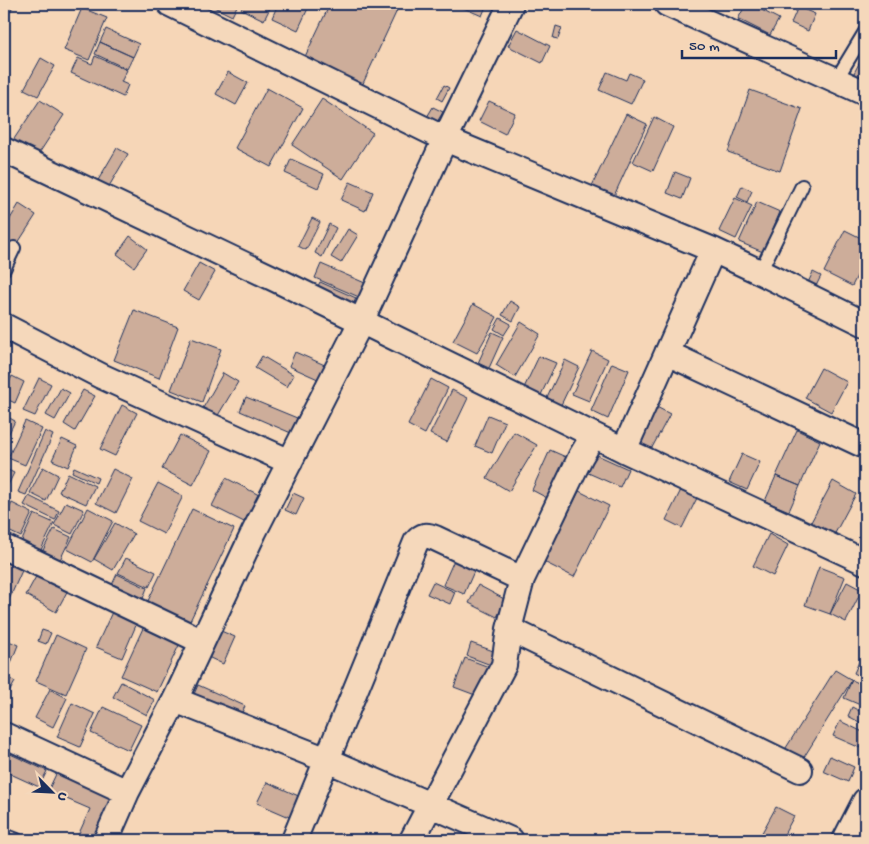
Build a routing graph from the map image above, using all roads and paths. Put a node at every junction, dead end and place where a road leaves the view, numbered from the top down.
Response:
1 (170, 4) edge
2 (511, 4) edge
3 (667, 4) edge
4 (865, 32) edge
5 (836, 80) junction
6 (865, 93) edge
7 (445, 140) junction
8 (4, 150) edge
9 (802, 186) dead end
10 (14, 248) dead end
11 (713, 250) junction
12 (4, 268) edge
13 (760, 272) junction
14 (361, 322) junction
15 (865, 324) edge
16 (4, 326) edge
17 (667, 353) junction
18 (593, 436) junction
19 (865, 446) edge
20 (624, 450) junction
21 (290, 462) junction
22 (4, 547) edge
23 (865, 562) edge
24 (522, 579) junction
25 (509, 629) junction
26 (202, 641) junction
27 (174, 700) junction
28 (4, 734) edge
29 (327, 760) junction
30 (800, 770) dead end
31 (127, 792) junction
32 (865, 800) edge
33 (431, 805) junction
34 (4, 835) edge
35 (17, 840) edge
36 (106, 840) edge
37 (294, 840) edge
38 (412, 840) edge
39 (511, 840) edge
40 (846, 840) edge

1 - 7 street
2 - 7 street
3 - 5 street
4 - 5 lane
5 - 6 street
7 - 11 street
7 - 14 street
8 - 14 street
9 - 13 lane
10 - 12 lane
11 - 13 street
11 - 17 street
13 - 15 street
14 - 18 street
14 - 21 street
16 - 21 street
17 - 19 street
17 - 20 street
18 - 20 street
18 - 24 street
20 - 23 street
21 - 26 street
22 - 26 street
24 - 25 street
24 - 29 street
25 - 30 street
25 - 33 street
26 - 27 street
27 - 29 street
27 - 31 street
28 - 31 street
29 - 33 street
29 - 37 street
31 - 36 street
32 - 40 street
33 - 38 street
33 - 39 street
34 - 35 lane

